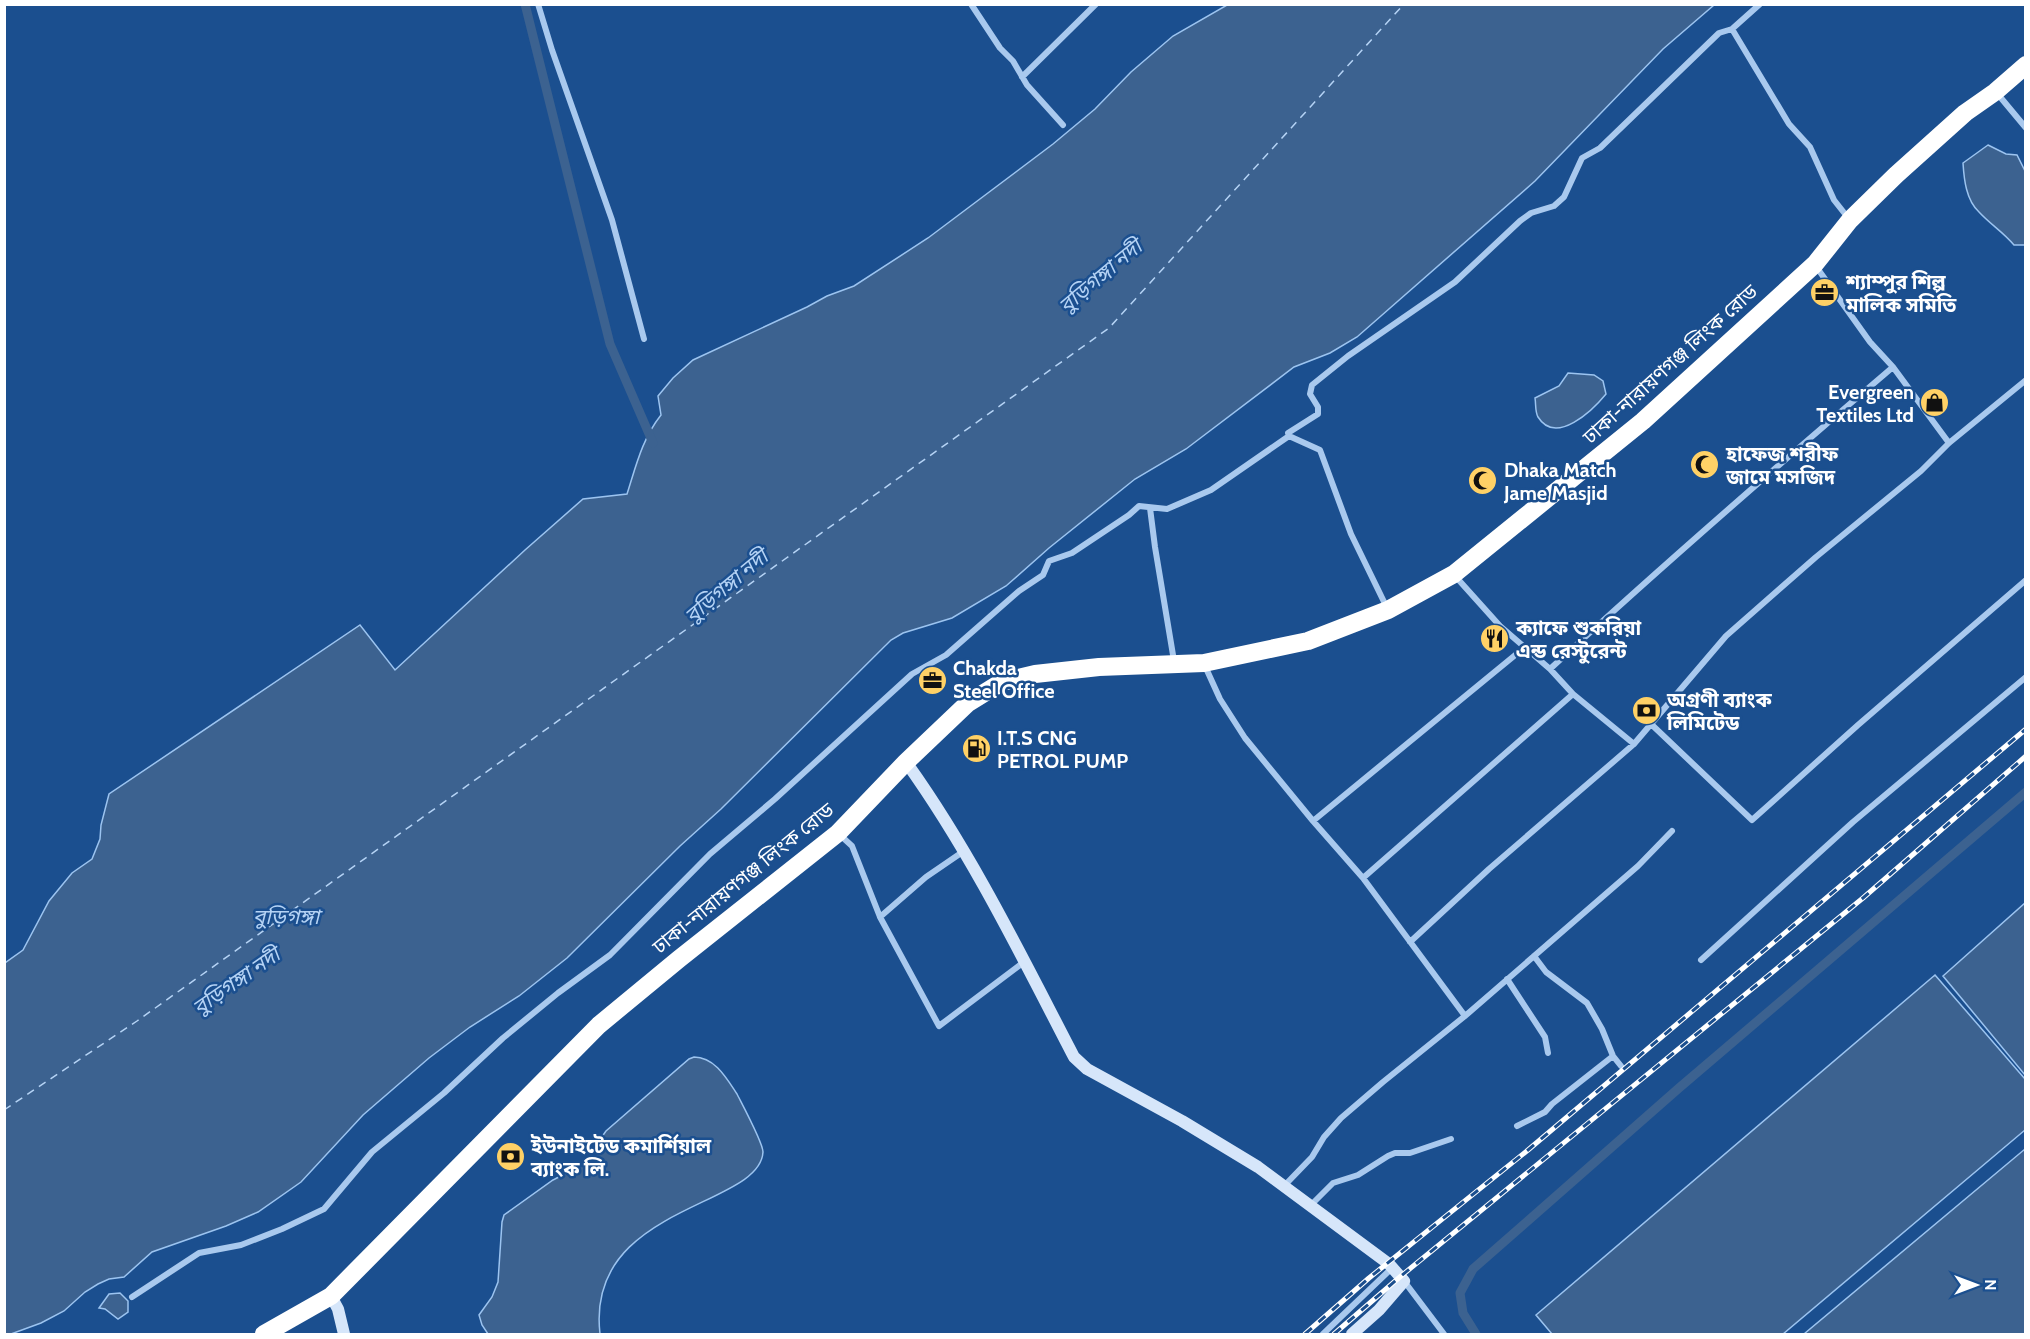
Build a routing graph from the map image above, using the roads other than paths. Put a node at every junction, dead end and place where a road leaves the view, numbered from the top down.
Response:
1 (538, 4) edge
2 (971, 4) edge
3 (1096, 4) edge
4 (1760, 4) edge
5 (1732, 29) junction
6 (2025, 65) edge
7 (1022, 77) junction
8 (1995, 92) junction
9 (1063, 125) dead end
10 (2025, 128) edge
11 (1850, 220) junction
12 (1815, 264) junction
13 (644, 339) dead end
14 (1893, 367) junction
15 (2025, 380) edge
16 (1289, 436) junction
17 (1949, 443) junction
18 (1150, 508) junction
19 (1454, 574) junction
20 (2025, 580) edge
21 (1388, 610) junction
22 (1525, 647) junction
23 (1204, 663) junction
24 (1174, 664) junction
25 (1550, 669) junction
26 (2025, 677) edge
27 (1573, 694) junction
28 (1650, 724) junction
29 (1634, 744) junction
30 (906, 762) junction
31 (1313, 821) junction
32 (1672, 831) dead end
33 (838, 833) junction
34 (965, 851) junction
35 (1363, 878) junction
36 (880, 918) junction
37 (1410, 942) junction
38 (1534, 956) junction
39 (1701, 960) dead end
40 (1024, 962) junction
41 (1507, 979) junction
42 (1465, 1016) junction
43 (1548, 1053) dead end
44 (1613, 1056) junction
45 (1621, 1066) dead end
46 (1517, 1126) dead end
47 (1451, 1139) dead end
48 (1285, 1185) junction
49 (1309, 1206) junction
50 (1392, 1268) junction
51 (1404, 1281) junction
52 (331, 1296) junction
53 (132, 1297) dead end
54 (264, 1335) edge
55 (344, 1335) edge
56 (1323, 1335) edge
57 (1352, 1335) edge
58 (1444, 1335) edge

1 - 13 street
2 - 7 street
3 - 7 street
4 - 5 street
5 - 11 street
5 - 16 street
6 - 8 highway, ঢাকা-নারায়ণগঞ্জ লিংক রোড
7 - 9 street
8 - 10 street
8 - 11 highway, ঢাকা-নারায়ণগঞ্জ লিংক রোড
11 - 12 highway, ঢাকা-নারায়ণগঞ্জ লিংক রোড
12 - 14 street
12 - 19 highway, ঢাকা-নারায়ণগঞ্জ লিংক রোড
14 - 17 street
14 - 25 street
15 - 17 street
16 - 18 street
16 - 21 street
17 - 28 street
18 - 24 street
18 - 53 street
19 - 21 highway, ঢাকা-নারায়ণগঞ্জ লিংক রোড
19 - 22 street
20 - 28 street
21 - 23 highway, ঢাকা-নারায়ণগঞ্জ লিংক রোড
22 - 25 street
22 - 31 street
23 - 24 highway, ঢাকা-নারায়ণগঞ্জ লিংক রোড
23 - 31 street
24 - 30 highway, ঢাকা-নারায়ণগঞ্জ লিংক রোড
25 - 27 street
26 - 39 street
27 - 29 street
27 - 35 street
28 - 29 street
29 - 37 street
30 - 33 highway, ঢাকা-নারায়ণগঞ্জ লিংক রোড
30 - 34 street
31 - 35 street
32 - 38 street
33 - 36 street
33 - 52 highway, ঢাকা-নারায়ণগঞ্জ লিংক রোড
34 - 36 street
34 - 40 street
35 - 37 street
36 - 40 street
37 - 42 street
38 - 41 street
38 - 44 street
40 - 48 street
41 - 42 street
41 - 43 street
42 - 48 street
44 - 45 street
44 - 46 street
47 - 49 street
48 - 49 street
49 - 50 street
50 - 51 street
50 - 56 street
51 - 57 street
51 - 58 street
52 - 54 highway, ঢাকা-নারায়ণগঞ্জ লিংক রোড
52 - 55 street

